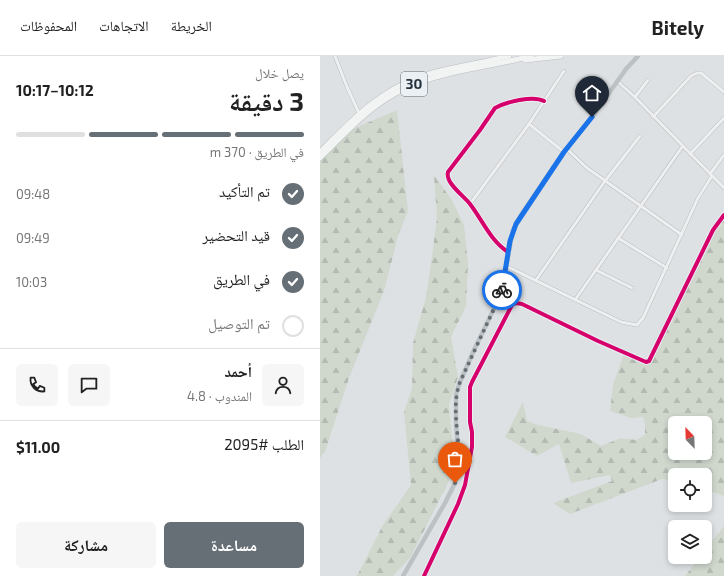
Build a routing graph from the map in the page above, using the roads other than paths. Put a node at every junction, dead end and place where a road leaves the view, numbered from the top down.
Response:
1 (335, 56) edge
2 (509, 56) edge
3 (531, 56) edge
4 (561, 56) edge
5 (634, 56) edge
6 (638, 56) edge
7 (503, 57) edge
8 (516, 60) junction
9 (632, 62) junction
10 (564, 71) dead end
11 (648, 80) dead end
12 (617, 81) junction
13 (724, 92) edge
14 (635, 97) junction
15 (544, 100) junction
16 (360, 113) junction
17 (653, 117) junction
18 (724, 118) edge
19 (529, 124) junction
20 (640, 136) dead end
21 (682, 147) junction
22 (566, 151) junction
23 (320, 152) edge
24 (690, 154) junction
25 (724, 155) edge
26 (320, 158) edge
27 (711, 175) junction
28 (605, 181) junction
29 (724, 188) edge
30 (470, 204) junction
31 (641, 207) junction
32 (724, 216) edge
33 (682, 235) junction
34 (618, 238) junction
35 (508, 252) junction
36 (506, 266) junction
37 (667, 268) junction
38 (596, 270) junction
39 (536, 280) junction
40 (632, 288) dead end
41 (575, 300) junction
42 (403, 576) edge
43 (424, 576) edge

1 - 16 street
2 - 7 main road, 30
3 - 8 main road, 30
4 - 8 main road
5 - 9 main road
6 - 9 main road
7 - 16 main road, 30
8 - 26 main road, 30
9 - 12 main road
10 - 15 street
11 - 14 street
12 - 14 street
12 - 22 main road
13 - 17 street
14 - 17 street
15 - 19 street
15 - 30 street
16 - 23 main road, 30
17 - 21 street
18 - 24 street
19 - 22 street
19 - 30 street
20 - 28 street
21 - 24 street
21 - 31 street
22 - 28 street
22 - 35 main road
24 - 27 street
25 - 27 street
27 - 29 street
27 - 33 street
28 - 31 street
28 - 39 street
30 - 35 street
31 - 33 street
31 - 34 street
32 - 43 street
33 - 37 street
34 - 37 street
34 - 38 street
35 - 36 main road
36 - 39 street
36 - 42 main road
37 - 41 street
38 - 40 street
38 - 41 street
39 - 41 street

